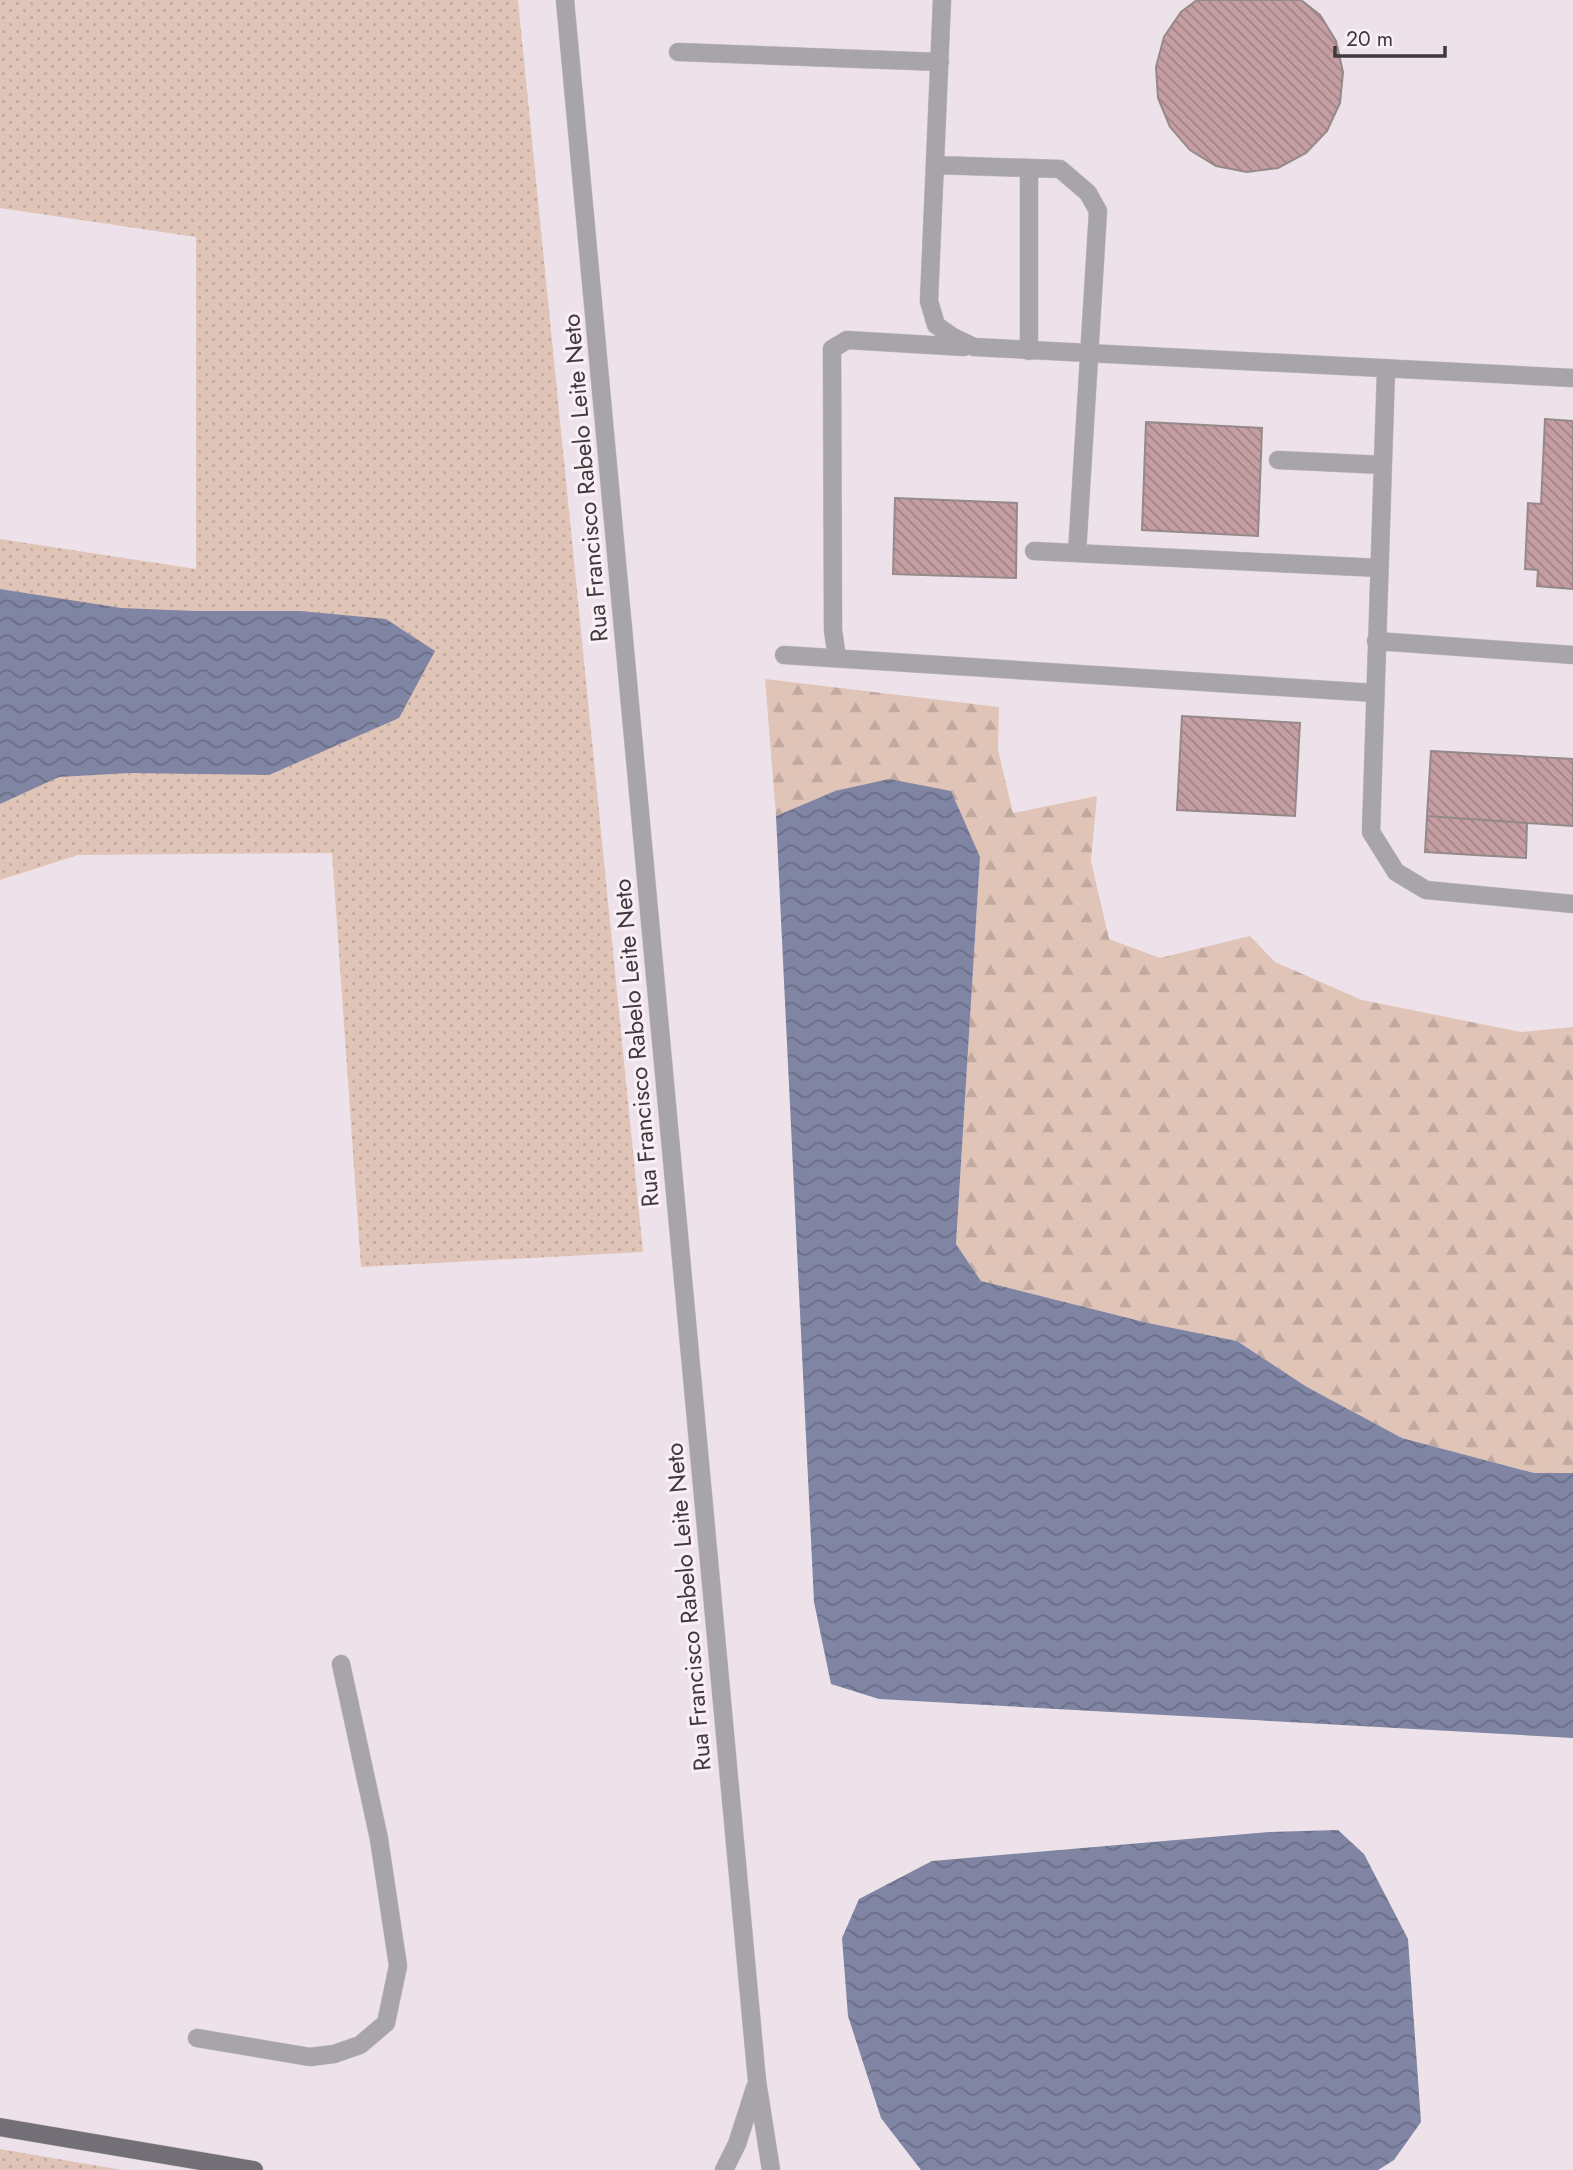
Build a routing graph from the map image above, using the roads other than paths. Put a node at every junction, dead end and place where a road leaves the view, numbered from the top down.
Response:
1 (565, 0) edge
2 (942, 0) edge
3 (678, 52) dead end
4 (940, 62) junction
5 (935, 164) junction
6 (1030, 168) junction
7 (974, 348) junction
8 (1029, 351) junction
9 (1091, 354) junction
10 (1386, 370) junction
11 (1573, 378) edge
12 (1278, 460) dead end
13 (1383, 465) junction
14 (1034, 551) dead end
15 (1077, 553) junction
16 (1379, 568) junction
17 (1376, 641) junction
18 (784, 655) dead end
19 (1573, 655) edge
20 (837, 658) junction
21 (1375, 693) junction
22 (1573, 904) edge
23 (341, 1664) dead end
24 (197, 2038) dead end
25 (757, 2081) junction
26 (0, 2127) edge
27 (254, 2170) edge
28 (724, 2170) edge
29 (771, 2170) edge

1 - 25 street, Rua Francisco Rabelo Leite Neto
2 - 4 street
3 - 4 street
4 - 5 street
5 - 6 street
5 - 7 street
6 - 8 street
6 - 9 street
7 - 8 street
7 - 20 street
8 - 9 street
9 - 10 street
9 - 15 street
10 - 11 street
10 - 13 street
12 - 13 street
13 - 16 street
14 - 15 street
15 - 16 street
16 - 17 street
17 - 19 street
17 - 21 street
18 - 20 street
20 - 21 street
21 - 22 street
23 - 24 street
25 - 28 street
25 - 29 street, Rua Francisco Rabelo Leite Neto
26 - 27 main road

